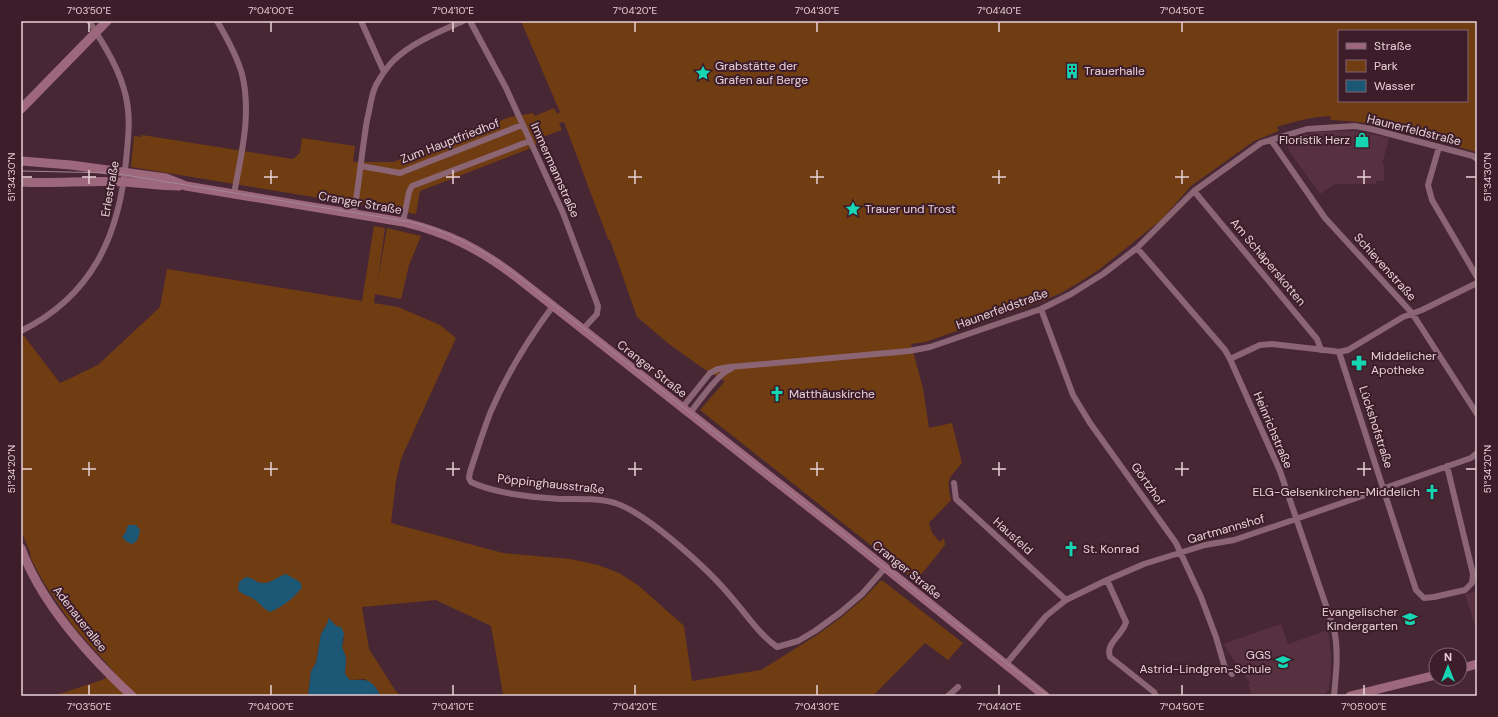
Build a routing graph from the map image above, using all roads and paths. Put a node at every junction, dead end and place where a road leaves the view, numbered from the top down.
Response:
1 (89, 21) edge
2 (107, 21) edge
3 (217, 21) edge
4 (361, 21) edge
5 (463, 21) edge
6 (470, 21) edge
7 (96, 32) junction
8 (384, 72) junction
9 (21, 108) edge
10 (522, 125) junction
11 (1271, 140) junction
12 (530, 141) junction
13 (1439, 147) junction
14 (1477, 159) edge
15 (21, 161) edge
16 (361, 166) junction
17 (124, 178) junction
18 (21, 182) edge
19 (1194, 191) junction
20 (234, 194) junction
21 (354, 213) junction
22 (403, 222) junction
23 (1137, 248) junction
24 (1477, 277) edge
25 (1477, 283) edge
26 (553, 306) junction
27 (1040, 309) junction
28 (1412, 313) junction
29 (583, 329) junction
30 (21, 331) edge
31 (1321, 350) junction
32 (1339, 352) junction
33 (1230, 359) junction
34 (740, 367) junction
35 (686, 411) junction
36 (1477, 414) edge
37 (1477, 454) edge
38 (1447, 466) junction
39 (954, 483) dead end
40 (1384, 488) junction
41 (1296, 520) junction
42 (21, 548) edge
43 (1181, 553) junction
44 (885, 568) junction
45 (1107, 580) junction
46 (1066, 600) junction
47 (1006, 664) junction
48 (1232, 674) dead end
49 (1428, 677) edge
50 (958, 687) dead end
51 (132, 696) edge
52 (948, 696) edge
53 (1045, 696) edge
54 (1156, 696) edge
55 (1334, 696) edge
56 (1350, 696) edge

1 - 7 street, Erlestraße
2 - 7 main road
3 - 20 street
4 - 8 street
5 - 8 street
6 - 10 street, Immermannstraße
7 - 9 main road
7 - 17 street, Erlestraße
8 - 16 street
10 - 12 street, Immermannstraße
10 - 16 street, Zum Hauptfriedhof
11 - 13 street, Haunerfeldstraße
11 - 19 street, Haunerfeldstraße
11 - 28 street, Schievenstraße
12 - 22 street
12 - 29 street, Immermannstraße
13 - 14 street, Haunerfeldstraße
13 - 24 street
15 - 17 main road, Cranger Straße
16 - 21 street
17 - 18 main road, Cranger Straße
17 - 20 main road, Cranger Straße
17 - 30 street, Erlestraße
19 - 23 street, Haunerfeldstraße
19 - 31 street, Am Schäperskotten
20 - 21 main road, Cranger Straße
21 - 22 main road, Cranger Straße
22 - 26 main road, Cranger Straße
23 - 27 street, Haunerfeldstraße
23 - 33 street, Heinrichstraße
25 - 28 street
26 - 29 main road, Cranger Straße
26 - 44 street, Pöppinghausstraße
27 - 34 street, Haunerfeldstraße
27 - 43 street, Görtzhof
28 - 32 street
28 - 36 street, Schievenstraße
29 - 35 main road, Cranger Straße
31 - 32 street
31 - 33 street
32 - 40 street, Lückshofstraße
33 - 41 street, Heinrichstraße
34 - 35 street, Haunerfeldstraße
34 - 35 street, Haunerfeldstraße
35 - 44 main road, Cranger Straße
37 - 38 street, Gartmannshof
38 - 40 street, Gartmannshof
38 - 40 street, Lückshofstraße
39 - 46 street, Hausfeld
40 - 41 street, Gartmannshof
41 - 43 street, Gartmannshof
41 - 55 street, Heinrichstraße
42 - 51 main road, Adenauerallee
43 - 45 street, Gartmannshof
43 - 48 street, Görtzhof
44 - 47 main road, Cranger Straße
45 - 46 street, Gartmannshof
45 - 54 street
46 - 47 street, Gartmannshof
47 - 53 main road, Cranger Straße
49 - 56 main road
50 - 52 street

